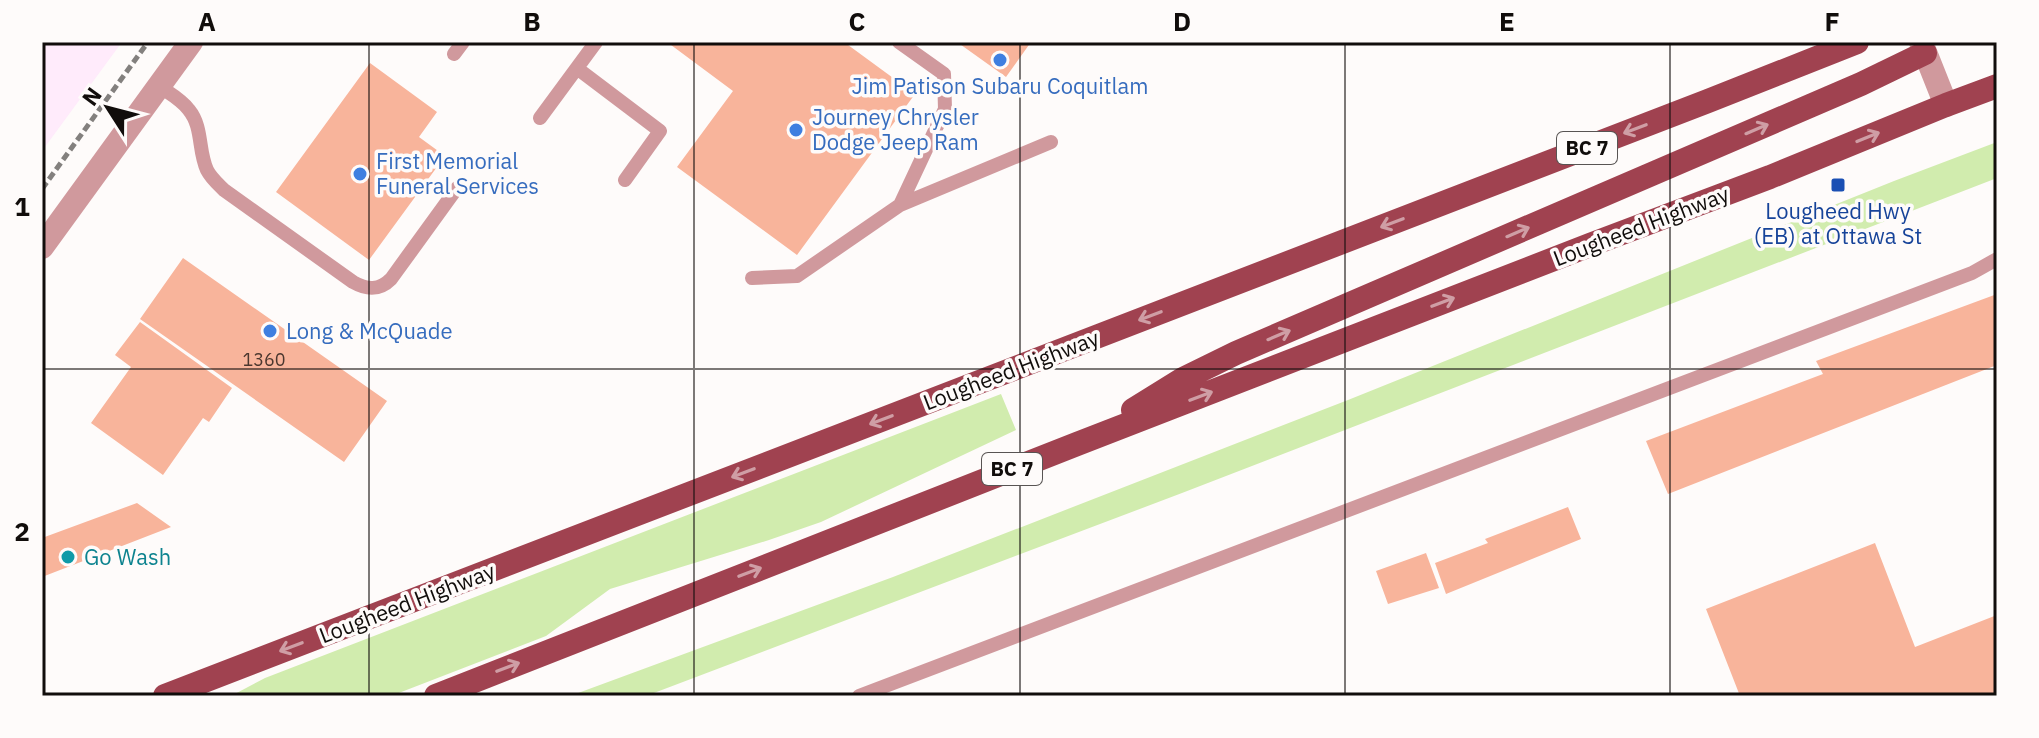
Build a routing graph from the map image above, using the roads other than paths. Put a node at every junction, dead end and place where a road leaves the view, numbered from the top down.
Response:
1 (191, 42) edge
2 (596, 42) edge
3 (899, 42) edge
4 (1814, 42) edge
5 (1857, 42) edge
6 (1923, 47) edge
7 (1790, 68) junction
8 (578, 69) junction
9 (159, 86) junction
10 (1997, 86) edge
11 (1946, 105) junction
12 (540, 118) dead end
13 (1051, 142) dead end
14 (625, 180) dead end
15 (457, 188) dead end
16 (900, 205) junction
17 (42, 247) edge
18 (1997, 259) edge
19 (752, 278) dead end
20 (1077, 444) junction
21 (165, 696) edge
22 (436, 696) edge
23 (859, 696) edge

1 - 9 street
2 - 8 lane
3 - 16 lane
4 - 7 main road
5 - 7 main road, Lougheed Highway / BC 7
6 - 11 street
20 -> 6 main road
7 -> 21 main road, Lougheed Highway / BC 7
8 - 12 lane
8 - 14 lane
9 - 15 lane
9 - 17 street
10 - 11 main road, Lougheed Highway / BC 7
20 -> 11 main road, Lougheed Highway / BC 7
13 - 16 lane
16 - 19 lane
18 - 23 lane
22 -> 20 main road, Lougheed Highway / BC 7

